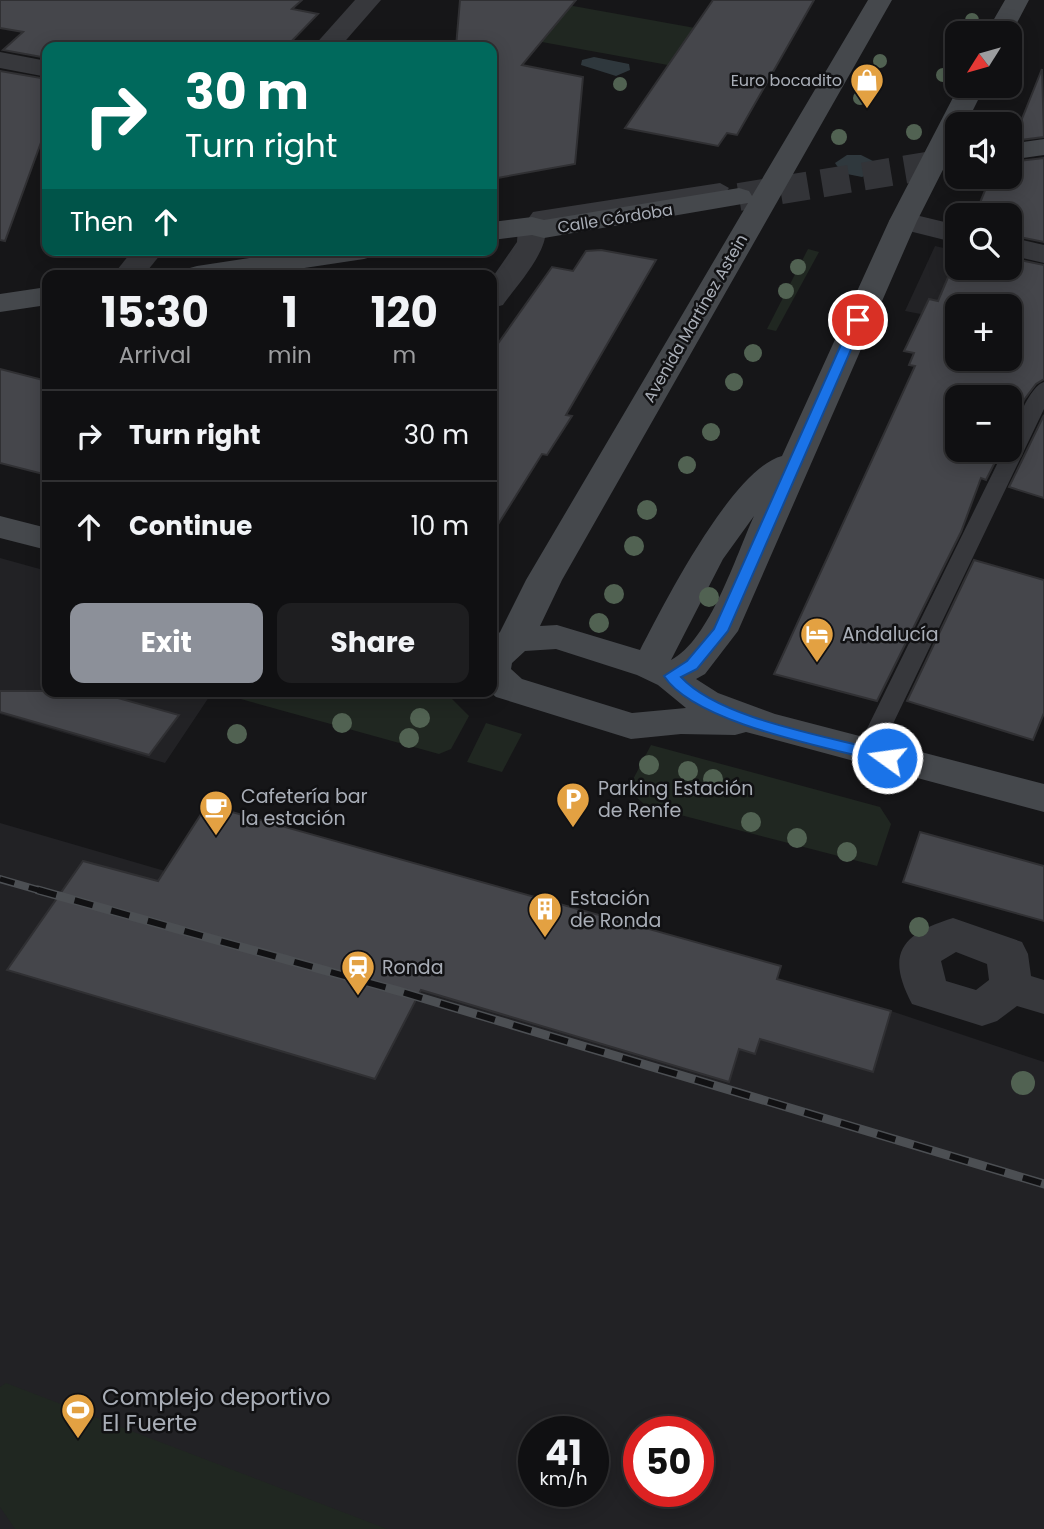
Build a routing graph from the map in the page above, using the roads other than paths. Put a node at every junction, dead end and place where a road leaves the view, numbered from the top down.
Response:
1 (369, 0) edge
2 (880, 0) edge
3 (1016, 1) edge
4 (1044, 8) edge
5 (1005, 21) edge
6 (331, 42) edge
7 (0, 60) edge
8 (42, 68) edge
9 (966, 98) edge
10 (1044, 147) edge
11 (1022, 150) edge
12 (729, 192) tunnel mouth
13 (903, 221) junction
14 (532, 226) junction
15 (497, 230) edge
16 (945, 231) edge
17 (1022, 249) edge
18 (1044, 254) edge
19 (144, 256) edge
20 (324, 256) edge
21 (132, 270) edge
22 (230, 270) edge
23 (497, 292) edge
24 (42, 297) edge
25 (0, 303) edge
26 (1044, 388) edge
27 (802, 444) junction
28 (0, 527) edge
29 (42, 538) edge
30 (500, 659) edge
31 (668, 677) junction
32 (657, 723) junction
33 (765, 725) junction
34 (867, 752) junction
35 (1044, 798) edge

1 - 6 street
2 - 30 main road, Avenida Martínez Astein
3 - 4 main road
3 - 5 main road
7 - 8 street
9 - 13 main road
10 - 11 main road
12 - 14 main road, Calle Córdoba
13 - 16 street
13 - 27 main road
14 - 15 main road, Calle Córdoba
14 - 23 street
17 - 18 street
19 - 21 street
20 - 22 main road
24 - 25 main road
26 - 34 lane
27 - 31 main road
27 - 31 main road
28 - 29 main road
30 - 31 main road
30 - 32 main road
31 - 32 main road
31 - 33 main road
32 - 33 main road
33 - 34 main road
34 - 35 main road

